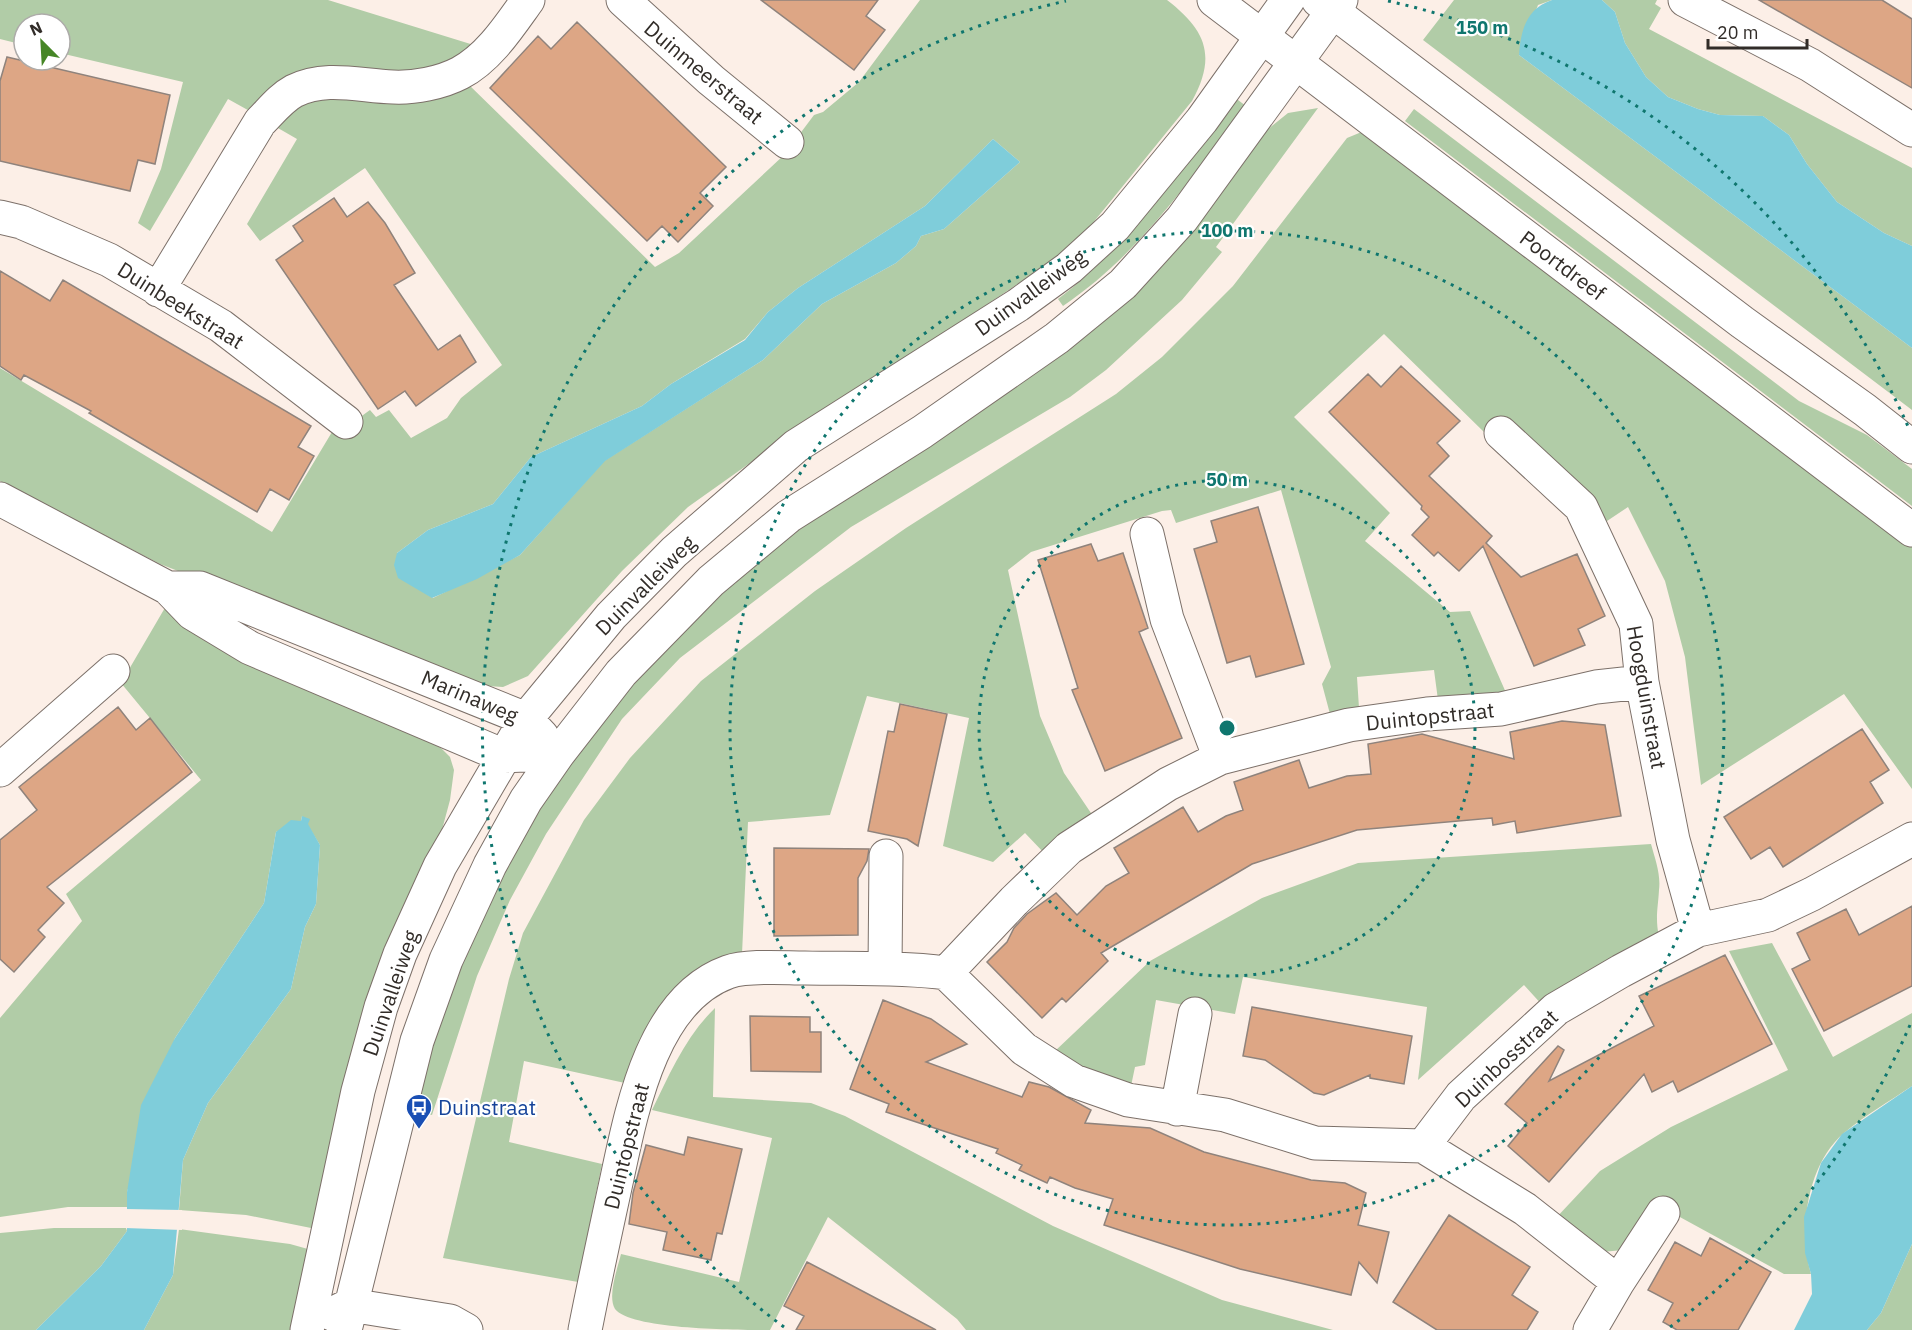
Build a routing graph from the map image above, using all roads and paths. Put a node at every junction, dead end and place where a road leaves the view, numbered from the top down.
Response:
1 (528, 0) edge
2 (623, 0) edge
3 (1215, 0) edge
4 (1288, 0) edge
5 (1684, 0) edge
6 (1330, 4) edge
7 (1262, 37) junction
8 (1294, 63) junction
9 (1912, 130) edge
10 (787, 142) dead end
11 (0, 217) edge
12 (158, 290) junction
13 (346, 422) dead end
14 (1501, 433) dead end
15 (1912, 447) edge
16 (0, 498) edge
17 (1912, 530) edge
18 (1148, 534) dead end
19 (168, 588) junction
20 (113, 671) dead end
21 (1642, 682) junction
22 (526, 719) junction
23 (558, 754) junction
24 (504, 756) junction
25 (1220, 758) junction
26 (0, 770) edge
27 (1912, 839) edge
28 (886, 856) dead end
29 (1698, 930) junction
30 (885, 969) junction
31 (946, 973) junction
32 (1195, 1014) dead end
33 (1177, 1109) junction
34 (1423, 1146) junction
35 (1663, 1213) dead end
36 (1618, 1281) junction
37 (348, 1317) edge
38 (310, 1329) edge
39 (466, 1330) edge
40 (585, 1330) edge
41 (1590, 1330) edge

1 - 12 street
2 - 10 street, Duinmeerstraat
3 - 7 street, Poortdreef
4 - 7 street, Duinvalleiweg
5 - 9 street
6 - 8 street, Duinvalleiweg
6 - 15 street
7 - 8 street, Poortdreef
7 - 22 street, Duinvalleiweg
8 - 17 street, Poortdreef
8 - 23 street, Duinvalleiweg
11 - 12 street, Duinbeekstraat
12 - 13 street, Duinbeekstraat
14 - 21 street, Hoogduinstraat
16 - 19 street, Marinaweg
18 - 25 street
19 - 22 street, Marinaweg
19 - 24 street, Marinaweg
20 - 26 street
21 - 25 street, Duintopstraat
21 - 29 street, Hoogduinstraat
22 - 23 street, Marinaweg
22 - 24 street, Duinvalleiweg
23 - 24 street, Marinaweg
23 - 37 street, Duinvalleiweg
24 - 38 street, Duinvalleiweg
25 - 31 street, Duintopstraat
27 - 29 street, Duinbosstraat
28 - 30 street
29 - 34 street, Duinbosstraat
30 - 31 street, Duintopstraat
30 - 40 street, Duintopstraat
31 - 33 street
32 - 33 street
33 - 34 street
34 - 36 street
35 - 36 street
36 - 41 street
37 - 38 street
37 - 39 street

